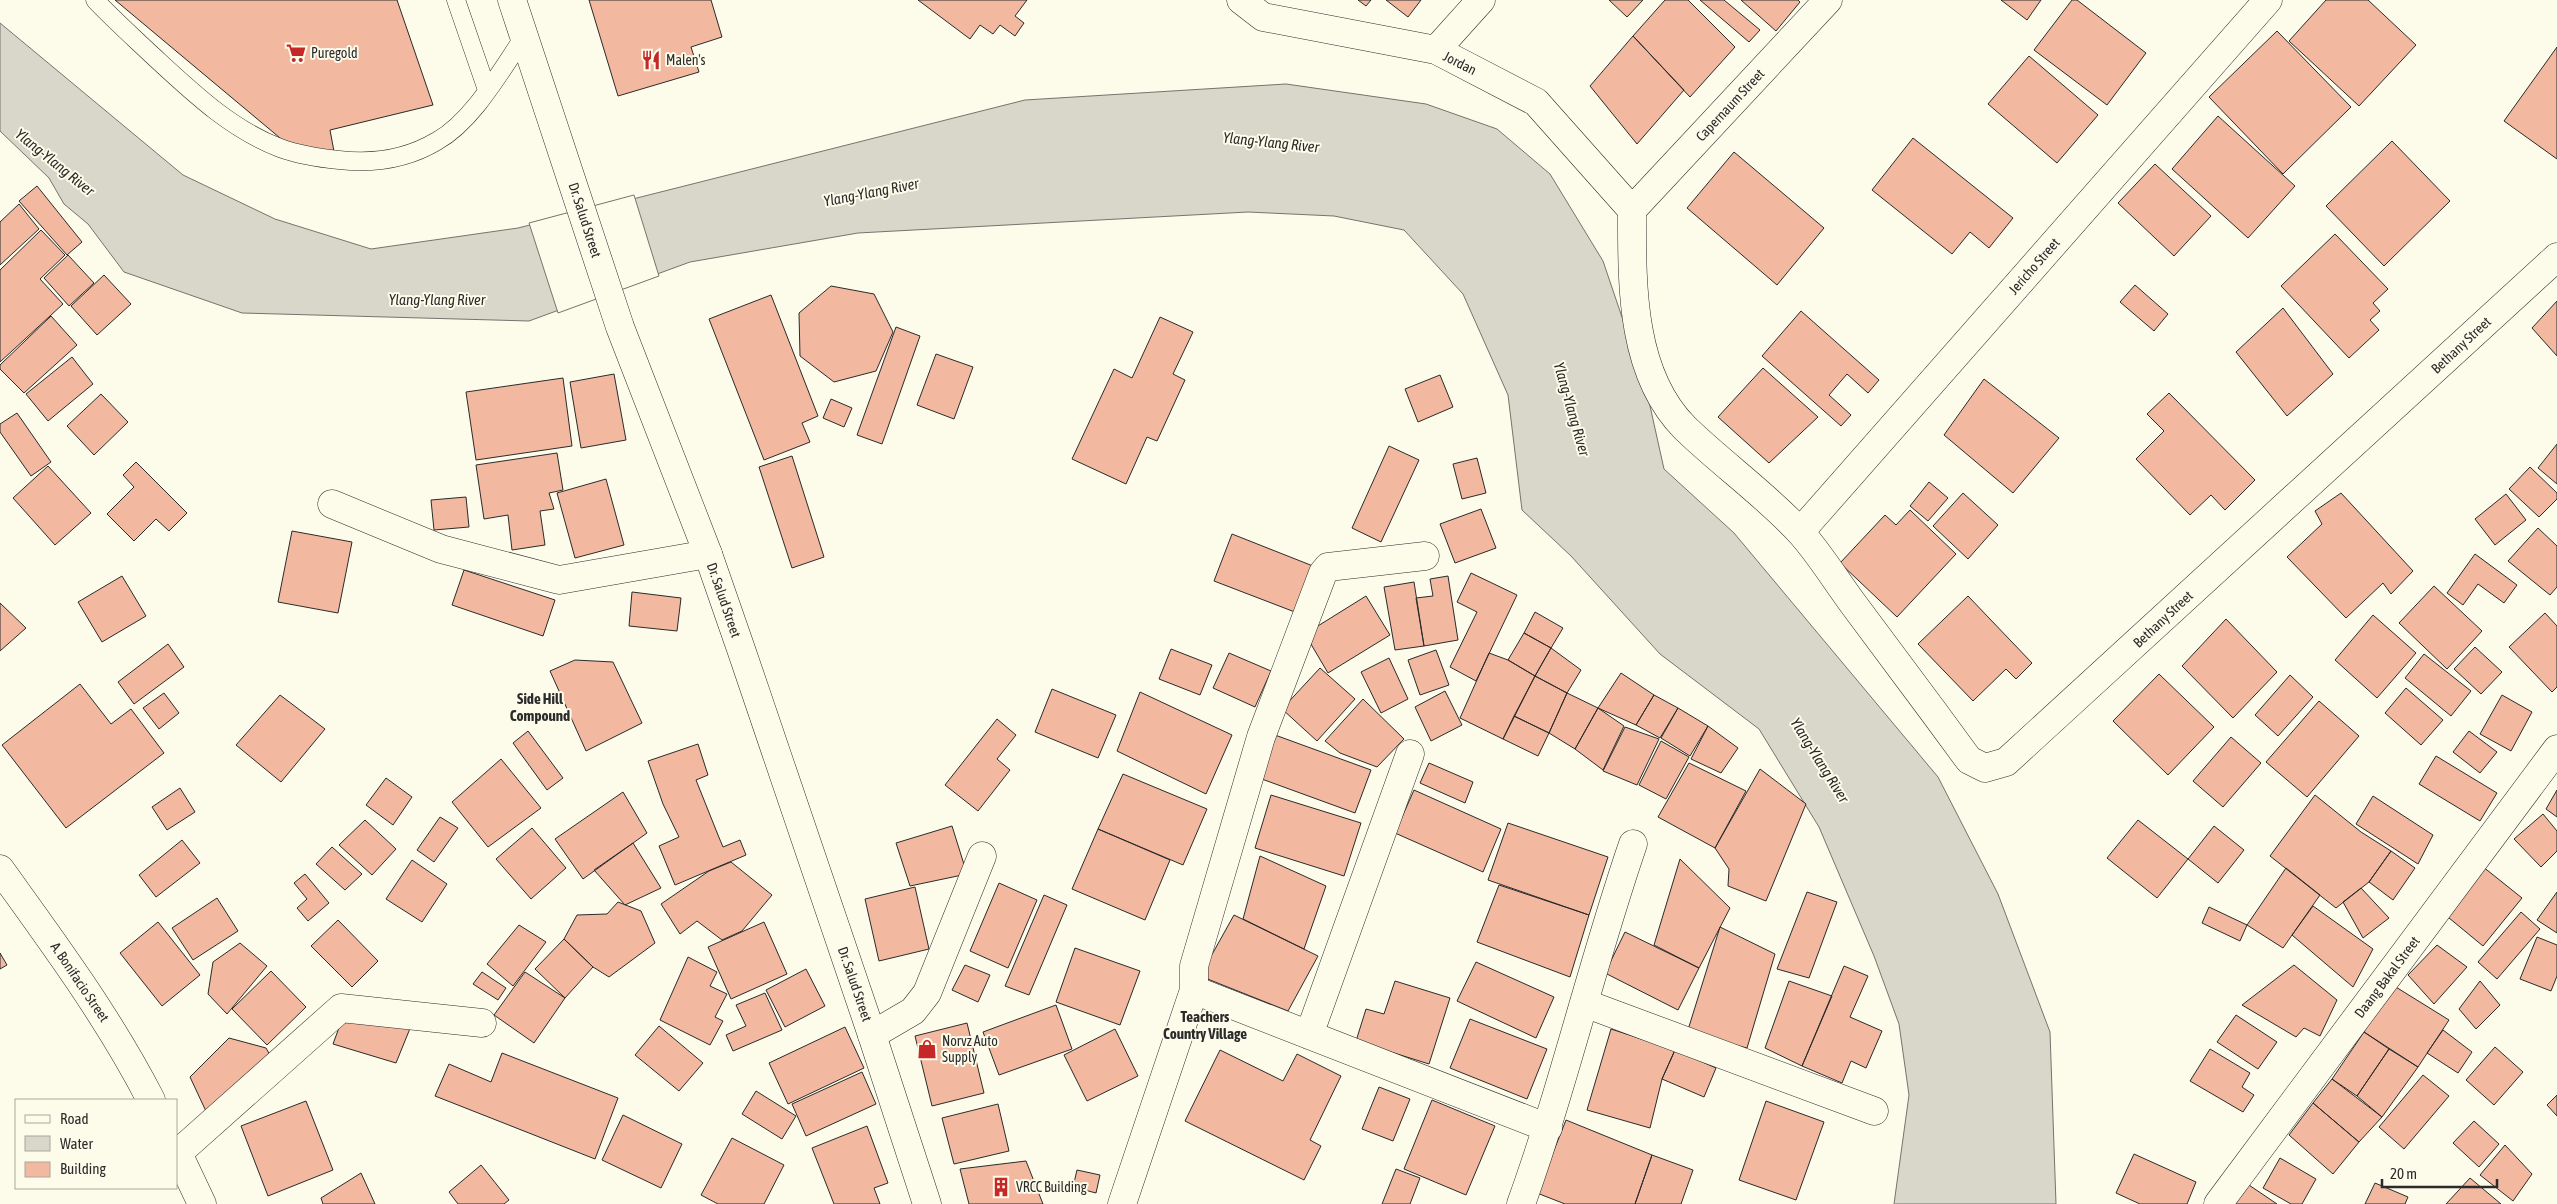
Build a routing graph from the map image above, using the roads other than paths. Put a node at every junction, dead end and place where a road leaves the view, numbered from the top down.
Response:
1 (95, 0) edge
2 (456, 0) edge
3 (512, 0) edge
4 (1241, 0) edge
5 (1481, 0) edge
6 (1828, 0) edge
7 (2268, 0) edge
8 (524, 37) junction
9 (1436, 50) junction
10 (487, 90) junction
11 (1632, 210) junction
12 (2557, 257) edge
13 (332, 504) dead end
14 (1800, 532) junction
15 (708, 554) junction
16 (1425, 556) dead end
17 (2557, 750) edge
18 (1410, 754) dead end
19 (1633, 844) dead end
20 (982, 856) dead end
21 (0, 869) edge
22 (1194, 990) junction
23 (1584, 1002) junction
24 (482, 1023) dead end
25 (872, 1035) junction
26 (1309, 1035) junction
27 (150, 1099) edge
28 (1874, 1111) dead end
29 (1548, 1128) junction
30 (178, 1150) edge
31 (178, 1153) edge
32 (202, 1204) edge
33 (927, 1204) edge
34 (1122, 1204) edge
35 (1521, 1204) edge
36 (2218, 1204) edge

1 - 10 lane
2 - 10 lane
3 - 8 street, Dr. Salud Street
4 - 9 street, Jordan
5 - 9 street
6 - 11 street, Capernaum Street
7 - 14 street, Jericho Street
8 - 10 lane
8 - 15 street, Dr. Salud Street
9 - 11 street, Jordan
11 - 14 street, Bethany Street
12 - 14 street, Bethany Street
13 - 15 street
15 - 25 street, Dr. Salud Street
16 - 22 street
17 - 36 street, Daang Bakal Street
18 - 26 street
19 - 23 street
20 - 25 street
21 - 27 street, A. Bonifacio Street
22 - 26 street
22 - 34 street
23 - 28 street
23 - 29 street
24 - 30 street
25 - 33 street, Dr. Salud Street
26 - 29 street
29 - 35 street
31 - 32 street

